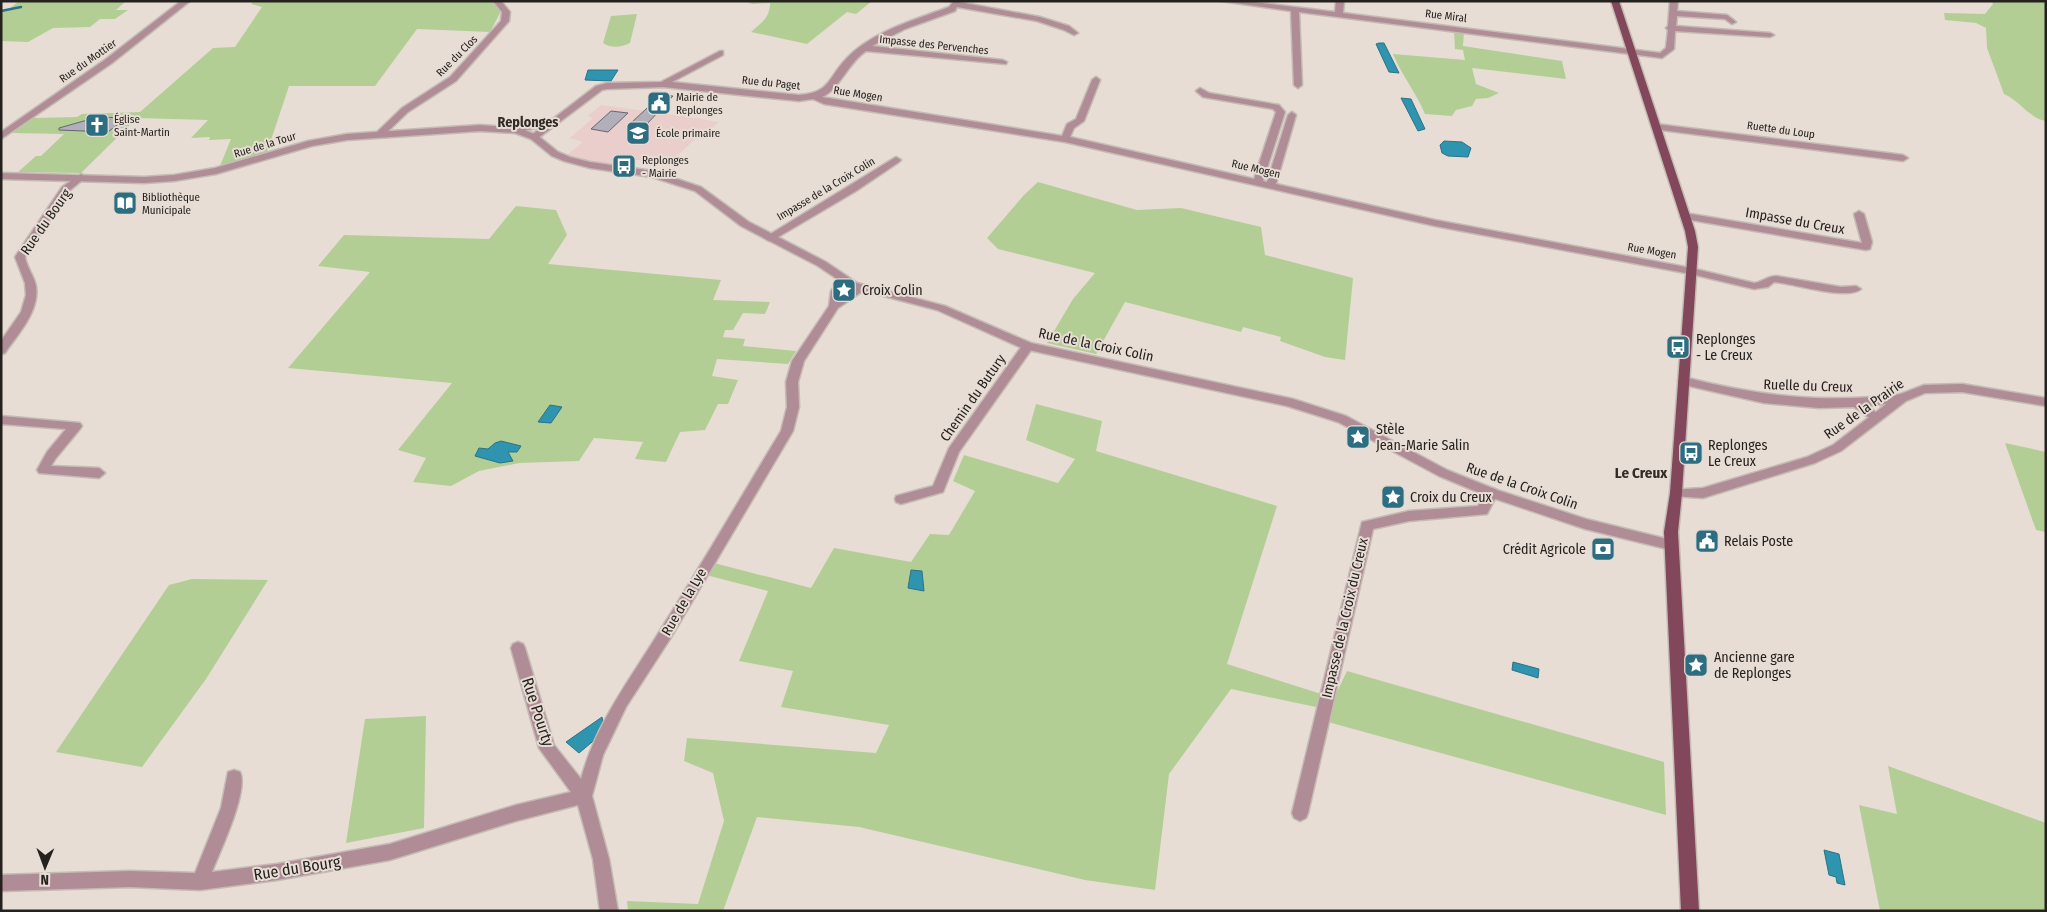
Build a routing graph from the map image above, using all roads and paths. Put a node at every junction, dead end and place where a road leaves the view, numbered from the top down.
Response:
1 (186, 1) edge
2 (497, 1) edge
3 (1225, 1) edge
4 (1340, 1) edge
5 (1615, 1) edge
6 (1674, 1) edge
7 (957, 3) edge
8 (1295, 10) junction
9 (1672, 13) junction
10 (1339, 14) junction
11 (1732, 22) dead end
12 (1670, 28) junction
13 (1074, 33) dead end
14 (1770, 35) dead end
15 (864, 48) junction
16 (720, 53) dead end
17 (1634, 54) junction
18 (1003, 62) dead end
19 (1096, 80) dead end
20 (663, 84) junction
21 (1298, 85) dead end
22 (1200, 91) dead end
23 (815, 97) junction
24 (1292, 115) dead end
25 (558, 119) junction
26 (1656, 127) junction
27 (516, 130) junction
28 (380, 134) junction
29 (1, 136) edge
30 (534, 137) junction
31 (1065, 139) junction
32 (1903, 158) dead end
33 (896, 160) dead end
34 (1, 176) edge
35 (81, 177) junction
36 (1258, 182) junction
37 (1271, 185) junction
38 (1859, 214) dead end
39 (1685, 216) junction
40 (768, 238) junction
41 (1691, 271) junction
42 (844, 280) junction
43 (862, 288) junction
44 (1856, 289) dead end
45 (834, 306) junction
46 (1028, 346) junction
47 (1, 350) edge
48 (1684, 381) junction
49 (1902, 398) junction
50 (1857, 402) junction
51 (2046, 402) edge
52 (1875, 418) junction
53 (1, 420) edge
54 (99, 473) dead end
55 (1492, 493) junction
56 (1676, 493) junction
57 (901, 499) dead end
58 (1671, 545) junction
59 (518, 648) dead end
60 (234, 777) dead end
61 (584, 796) junction
62 (1300, 813) dead end
63 (200, 882) junction
64 (1, 883) edge
65 (609, 911) edge
66 (1690, 911) edge

1 - 29 street, Rue du Mottier
2 - 28 street, Rue du Clos
3 - 8 street, Rue Miral
4 - 10 street
5 - 17 main road
6 - 9 street
7 - 13 street
7 - 15 street, Rue du Paget
8 - 10 street, Rue Miral
8 - 21 street
9 - 11 street
9 - 12 street
10 - 17 street, Rue Miral
12 - 14 street
12 - 17 street, Rue Miral
15 - 18 street, Impasse des Pervenches
15 - 23 street, Rue du Paget
16 - 20 street
17 - 26 main road
19 - 31 street
20 - 23 street, Rue du Paget
20 - 25 street, Rue du Paget
22 - 36 street
23 - 31 street, Rue Mogen
24 - 37 street
25 - 27 street, Rue du Paget
25 - 30 street, Rue du Paget
26 - 32 street, Ruette du Loup
26 - 39 main road
27 - 28 street, Rue de la Tour
27 - 30 street, Rue de la Tour
28 - 35 street, Rue de la Tour
30 - 40 street, Rue de la Croix Colin
31 - 36 street, Rue Mogen
33 - 40 street, Impasse de la Croix Colin
34 - 35 street, Rue de la Tour
35 - 47 street, Rue du Bourg
36 - 37 street, Rue Mogen
37 - 41 street, Rue Mogen
38 - 39 street, Impasse du Creux
39 - 41 main road
40 - 42 street, Rue de la Croix Colin
41 - 44 street, Rue Mogen
41 - 48 main road
42 - 43 street, Rue de la Croix Colin
42 - 45 street, Rue de la Lye
43 - 45 street, Rue de la Lye
43 - 46 street, Rue de la Croix Colin
45 - 61 street, Rue de la Lye
46 - 55 street, Rue de la Croix Colin
46 - 57 street, Chemin du Butury
48 - 50 street, Ruelle du Creux
48 - 56 main road
49 - 50 street, Ruelle du Creux
49 - 51 street, Rue de la Prairie
49 - 52 street, Rue de la Prairie
50 - 52 street
52 - 56 street, Rue de la Prairie
53 - 54 street
55 - 58 street, Rue de la Croix Colin
55 - 62 street, Impasse de la Croix du Creux
56 - 58 main road
58 - 66 main road
59 - 61 street, Rue Pourty
60 - 63 street
61 - 63 street, Rue du Bourg
61 - 65 street
63 - 64 street, Rue du Bourg

